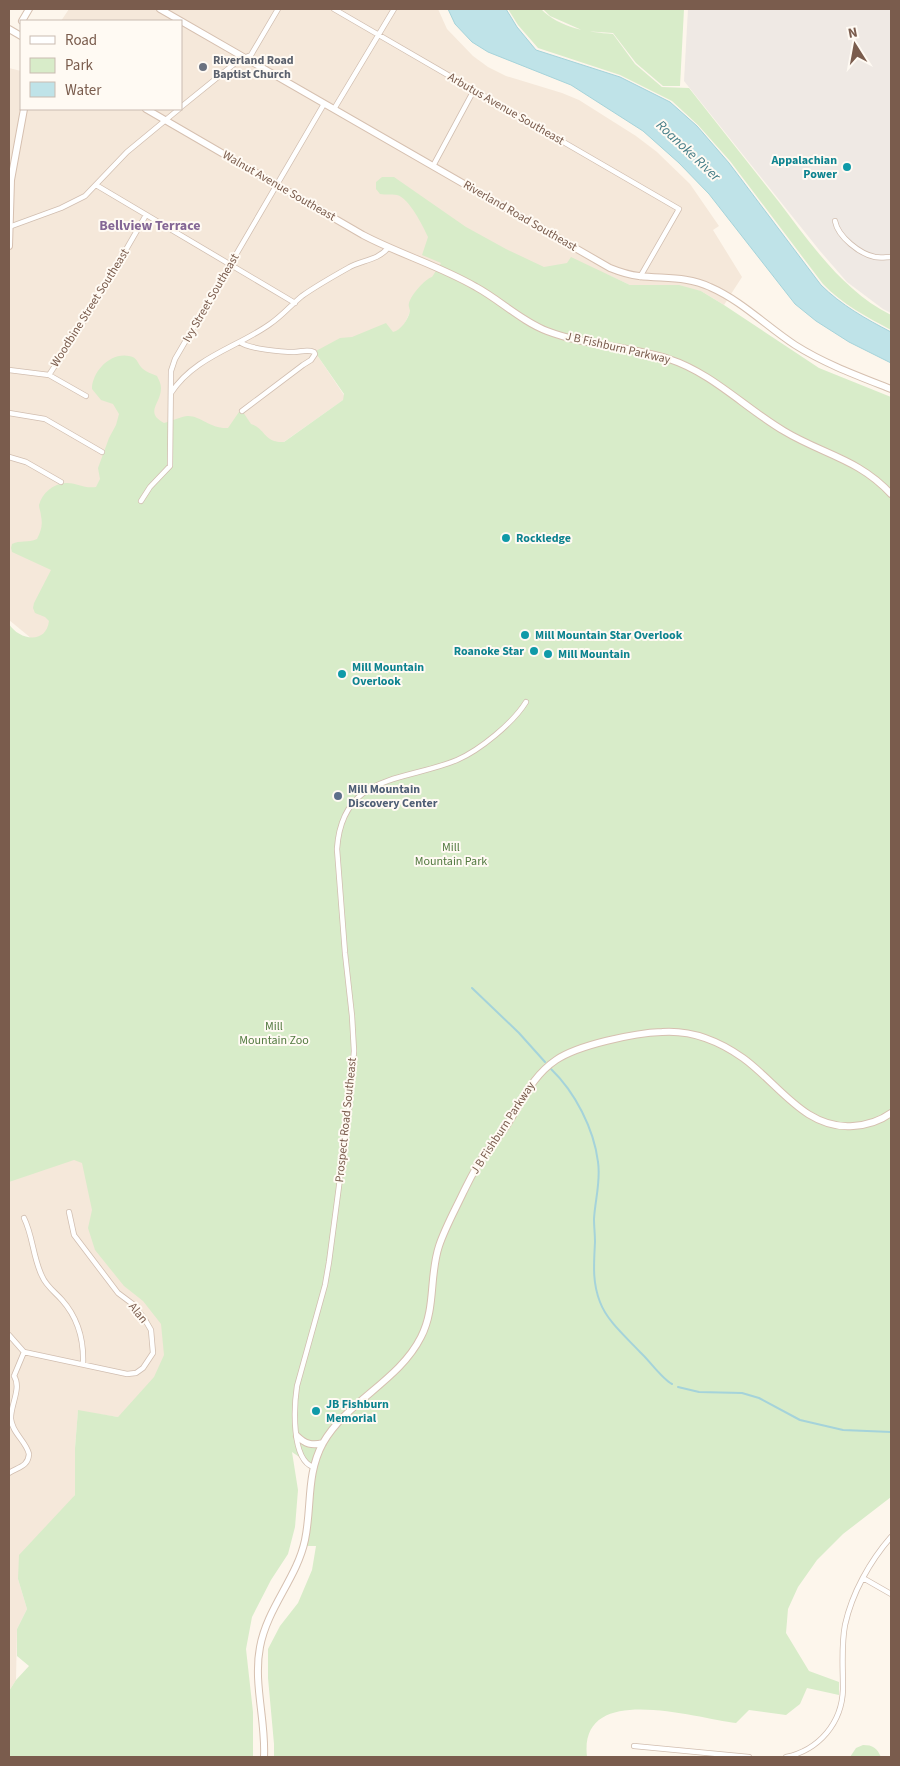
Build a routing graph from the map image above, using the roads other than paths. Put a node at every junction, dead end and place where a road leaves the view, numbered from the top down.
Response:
1 (160, 9) edge
2 (278, 9) edge
3 (334, 9) edge
4 (394, 9) edge
5 (179, 20) edge
6 (182, 22) edge
7 (9, 29) edge
8 (18, 35) edge
9 (378, 35) junction
10 (245, 58) junction
11 (474, 90) junction
12 (324, 104) junction
13 (182, 106) edge
14 (334, 109) junction
15 (24, 110) edge
16 (148, 110) edge
17 (178, 110) edge
18 (166, 120) junction
19 (433, 166) junction
20 (96, 185) junction
21 (277, 185) junction
22 (146, 215) junction
23 (835, 221) dead end
24 (10, 227) edge
25 (9, 246) edge
26 (388, 248) junction
27 (891, 257) edge
28 (415, 259) joint
29 (230, 265) junction
30 (640, 277) junction
31 (295, 302) junction
32 (240, 342) junction
33 (9, 370) edge
34 (48, 375) junction
35 (891, 389) edge
36 (170, 394) junction
37 (86, 396) dead end
38 (242, 411) dead end
39 (9, 413) edge
40 (102, 452) dead end
41 (9, 456) edge
42 (61, 482) dead end
43 (891, 494) edge
44 (141, 501) dead end
45 (526, 702) dead end
46 (891, 1113) edge
47 (69, 1212) dead end
48 (24, 1218) dead end
49 (9, 1335) edge
50 (24, 1352) junction
51 (83, 1364) junction
52 (12, 1376) edge
53 (297, 1436) junction
54 (323, 1443) junction
55 (313, 1467) junction
56 (9, 1473) edge
57 (891, 1537) edge
58 (864, 1578) junction
59 (891, 1594) edge
60 (634, 1746) dead end
61 (264, 1757) edge
62 (749, 1757) edge
63 (786, 1757) edge

1 - 5 street, Riverland Road Southeast
2 - 10 street
3 - 9 street, Arbutus Avenue Southeast
4 - 9 street
6 - 10 street, Riverland Road Southeast
7 - 8 street
9 - 11 street, Arbutus Avenue Southeast
9 - 14 street
10 - 12 street, Riverland Road Southeast
10 - 13 street
11 - 19 street
11 - 30 street, Arbutus Avenue Southeast
12 - 14 street, Riverland Road Southeast
12 - 21 street, Ivy Street Southeast
14 - 19 street, Riverland Road Southeast
15 - 24 street
16 - 18 street, Walnut Avenue Southeast
17 - 18 street
18 - 20 street
18 - 21 street, Walnut Avenue Southeast
19 - 30 street, Riverland Road Southeast
20 - 22 street
20 - 24 street
21 - 26 street, Walnut Avenue Southeast
21 - 29 street, Ivy Street Southeast
22 - 29 street
22 - 34 street, Woodbine Street Southeast
23 - 27 street
24 - 25 street
26 - 28 street, Walnut Avenue Southeast
26 - 31 street
28 - 43 street, J B Fishburn Parkway
29 - 31 street
29 - 36 street, Ivy Street Southeast
30 - 35 street, Riverland Road Southeast
31 - 32 street
32 - 36 street
32 - 38 street
33 - 34 street
34 - 37 street
36 - 44 street, Ivy Street Southeast
39 - 40 street
41 - 42 street
45 - 53 street, Prospect Road Southeast
46 - 54 street, J B Fishburn Parkway
47 - 51 street, Alan
48 - 51 street
49 - 50 street
50 - 51 street, Alan
50 - 52 street
52 - 56 street
53 - 54 street
53 - 55 street, Prospect Road Southeast
54 - 55 street, J B Fishburn Parkway
55 - 61 street, J B Fishburn Parkway
57 - 58 street
58 - 59 street
58 - 63 street
60 - 62 street

